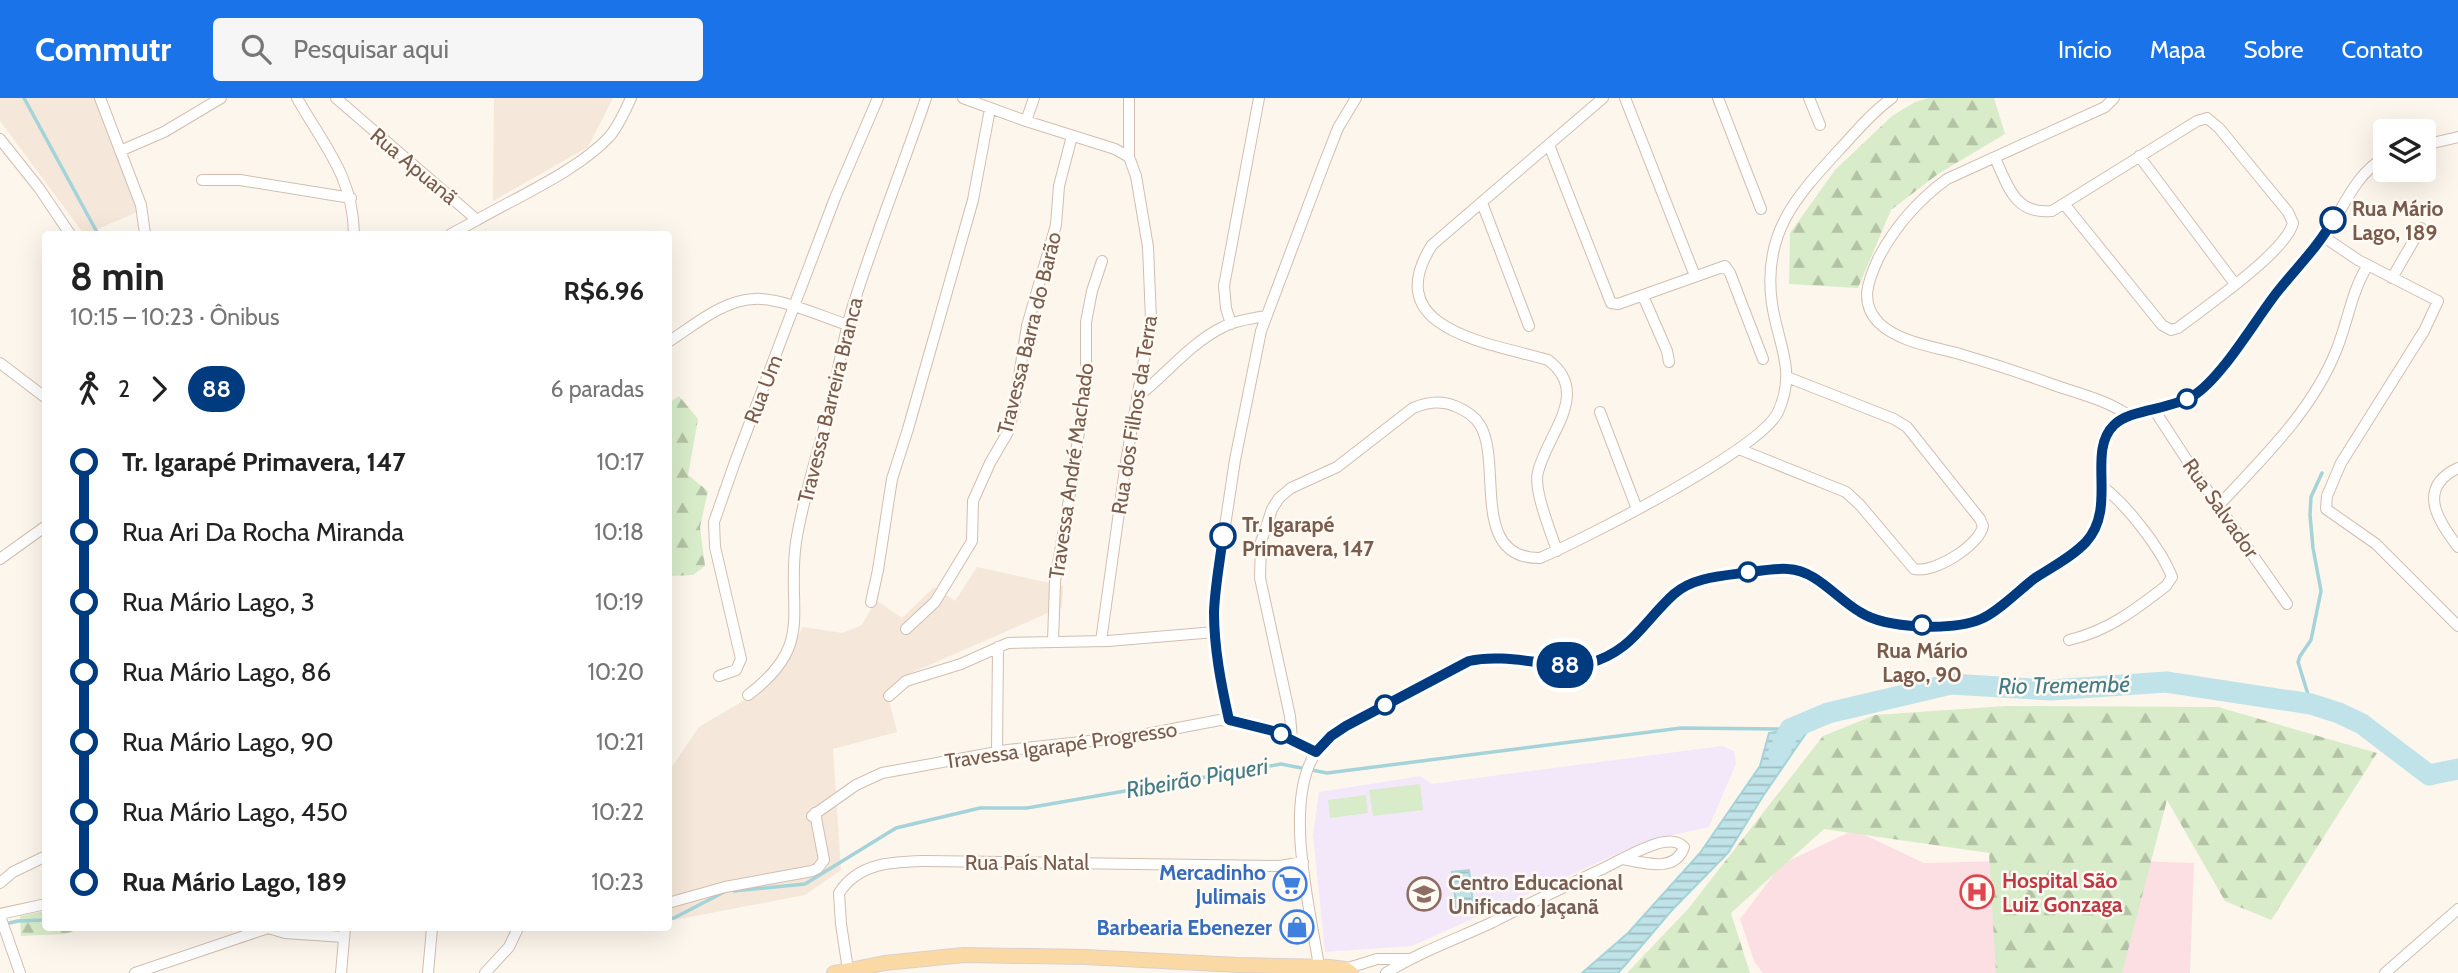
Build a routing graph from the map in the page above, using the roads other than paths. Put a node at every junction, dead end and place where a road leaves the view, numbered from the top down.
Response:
1 (100, 98) edge
2 (221, 98) edge
3 (297, 98) edge
4 (336, 98) edge
5 (631, 98) edge
6 (878, 98) edge
7 (926, 98) edge
8 (963, 98) edge
9 (1034, 98) edge
10 (1129, 98) edge
11 (1259, 98) edge
12 (1356, 98) edge
13 (1603, 98) edge
14 (1625, 98) edge
15 (1718, 98) edge
16 (1809, 98) edge
17 (1892, 98) edge
18 (2114, 98) edge
19 (990, 109) junction
20 (1026, 121) junction
21 (1820, 125) dead end
22 (1072, 136) junction
23 (2458, 138) edge
24 (0, 139) edge
25 (2436, 143) edge
26 (1549, 145) junction
27 (120, 151) junction
28 (2139, 156) junction
29 (1129, 157) junction
30 (1995, 158) junction
31 (2373, 166) edge
32 (202, 180) dead end
33 (351, 198) junction
34 (1482, 203) junction
35 (2065, 205) junction
36 (1761, 209) dead end
37 (477, 220) junction
38 (2421, 228) dead end
39 (68, 231) edge
40 (145, 231) edge
41 (354, 231) edge
42 (457, 231) edge
43 (2324, 237) junction
44 (1102, 261) dead end
45 (2368, 265) junction
46 (1695, 276) junction
47 (2392, 278) junction
48 (2235, 284) junction
49 (1643, 296) junction
50 (794, 307) junction
51 (1266, 316) junction
52 (1231, 324) junction
53 (848, 325) junction
54 (1529, 326) dead end
55 (672, 340) edge
56 (1763, 359) dead end
57 (1670, 362) dead end
58 (2, 368) edge
59 (1787, 377) junction
60 (42, 395) edge
61 (1138, 397) junction
62 (2155, 411) junction
63 (1600, 412) dead end
64 (2128, 415) junction
65 (1739, 449) junction
66 (2458, 468) edge
67 (2104, 487) junction
68 (2219, 505) junction
69 (1637, 509) junction
70 (42, 529) edge
71 (2458, 547) edge
72 (1557, 551) junction
73 (0, 559) edge
74 (871, 602) dead end
75 (2287, 604) dead end
76 (2455, 619) edge
77 (906, 628) dead end
78 (1215, 632) junction
79 (2069, 640) dead end
80 (1101, 641) junction
81 (1053, 642) junction
82 (998, 647) junction
83 (719, 676) dead end
84 (748, 695) dead end
85 (889, 696) dead end
86 (1229, 720) junction
87 (1292, 738) junction
88 (997, 752) junction
89 (1315, 754) junction
90 (42, 858) edge
91 (1622, 859) junction
92 (1303, 862) junction
93 (0, 883) edge
94 (672, 901) edge
95 (42, 906) edge
96 (2458, 909) edge
97 (2, 922) edge
98 (259, 931) edge
99 (278, 931) edge
100 (432, 931) edge
101 (517, 931) edge
102 (344, 932) edge
103 (1410, 959) junction
104 (1244, 969) edge
105 (1305, 969) edge
106 (841, 971) edge
107 (1348, 971) edge
108 (20, 973) edge
109 (135, 973) edge
110 (341, 973) edge
111 (428, 973) edge
112 (485, 973) edge
113 (1386, 973) edge
114 (2385, 973) edge

1 - 27 street
2 - 27 street
3 - 33 street
4 - 37 street, Rua Apuanã
5 - 37 street, Rua Apuanã
6 - 50 street, Rua Um
7 - 53 street, Travessa Barreira Branca
8 - 19 street
9 - 20 street
10 - 29 street, Rua dos Filhos da Terra
11 - 52 street
12 - 51 street
13 - 26 street
14 - 46 street
15 - 36 street
16 - 21 street
17 - 59 street
18 - 30 street
19 - 20 street
19 - 74 street
20 - 22 street
22 - 29 street
22 - 77 street, Travessa Barra do Barão
23 - 25 street
24 - 39 street
26 - 34 street
26 - 49 street
27 - 40 street
28 - 35 street
28 - 48 street
28 - 48 street
29 - 61 street, Rua dos Filhos da Terra
30 - 35 street
30 - 64 street
31 - 43 street
32 - 33 street
33 - 41 street
34 - 54 street
34 - 72 street
35 - 48 street
37 - 42 street
38 - 47 street
43 - 45 street
43 - 62 street
44 - 81 street, Travessa André Machado
45 - 47 street
45 - 68 street
46 - 49 street
46 - 56 street
47 - 76 street
49 - 57 street
50 - 53 street
50 - 55 street
50 - 83 street, Rua Um
51 - 52 street
51 - 78 street
52 - 61 street
53 - 84 street, Travessa Barreira Branca
58 - 60 street
59 - 65 street
59 - 65 street
61 - 80 street, Rua dos Filhos da Terra
62 - 64 street
62 - 68 street, Rua Salvador
63 - 69 street
64 - 67 street
65 - 69 street
66 - 71 street
67 - 79 street
67 - 89 street
68 - 75 street, Rua Salvador
69 - 72 street
70 - 73 street
72 - 87 street
78 - 80 street
78 - 86 street
80 - 81 street
81 - 82 street
82 - 85 street
82 - 88 street
86 - 87 street, Travessa Igarapé Progresso
86 - 88 street, Travessa Igarapé Progresso
87 - 89 street, Travessa Igarapé Progresso
88 - 94 street, Travessa Igarapé Progresso
89 - 92 street
90 - 93 street
91 - 91 street
91 - 103 street
92 - 105 street
92 - 106 street, Rua País Natal
95 - 97 street
96 - 114 street
97 - 108 street
98 - 109 street
99 - 102 street
100 - 111 street
101 - 112 street
102 - 110 street
103 - 107 street
103 - 113 street
104 - 105 main road
104 - 106 main road
105 - 107 main road

